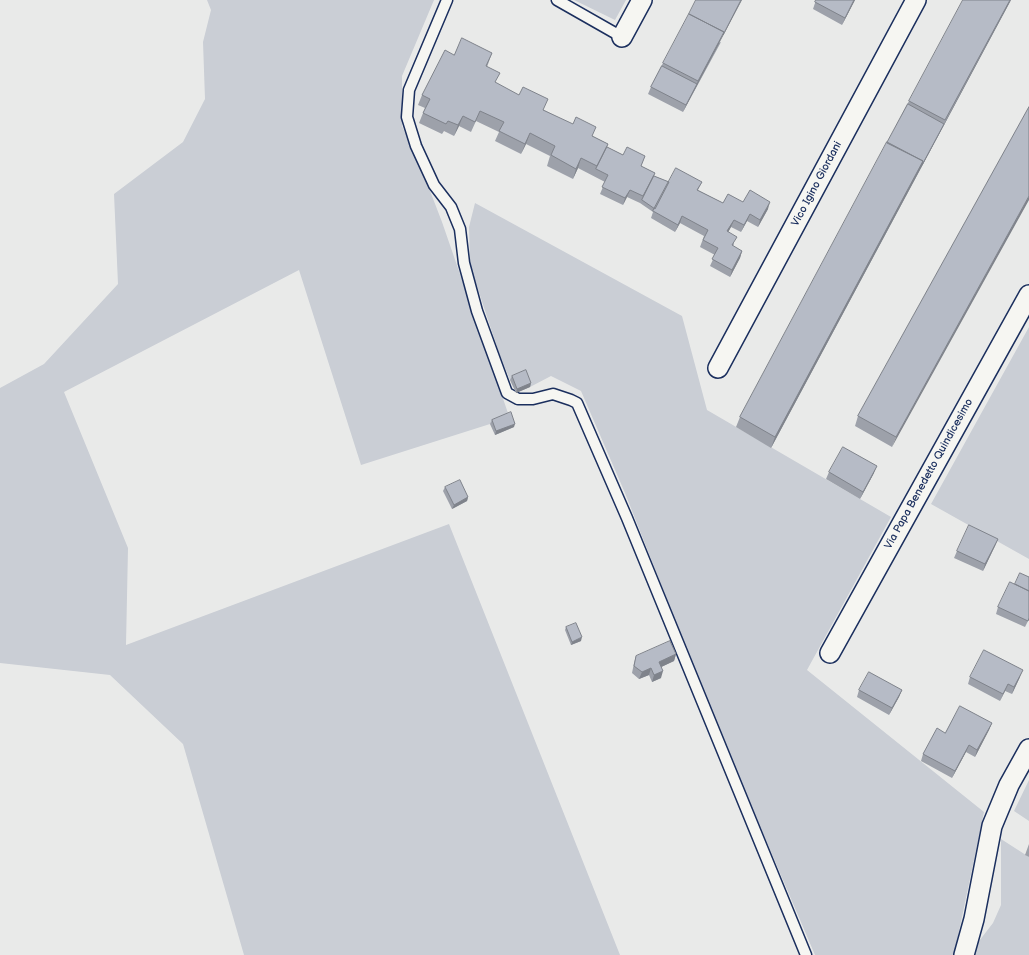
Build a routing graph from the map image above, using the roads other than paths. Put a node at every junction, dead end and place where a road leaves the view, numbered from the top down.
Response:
1 (447, 0) edge
2 (557, 0) edge
3 (642, 0) edge
4 (916, 0) edge
5 (622, 37) joint
6 (1029, 295) edge
7 (718, 368) dead end
8 (830, 653) dead end
9 (1029, 749) edge
10 (806, 955) edge
11 (964, 955) edge

1 - 10 lane
2 - 5 lane
3 - 5 street
4 - 7 street, Vico Igino Giordani
6 - 8 street, Via Papa Benedetto Quindicesimo
9 - 11 street

